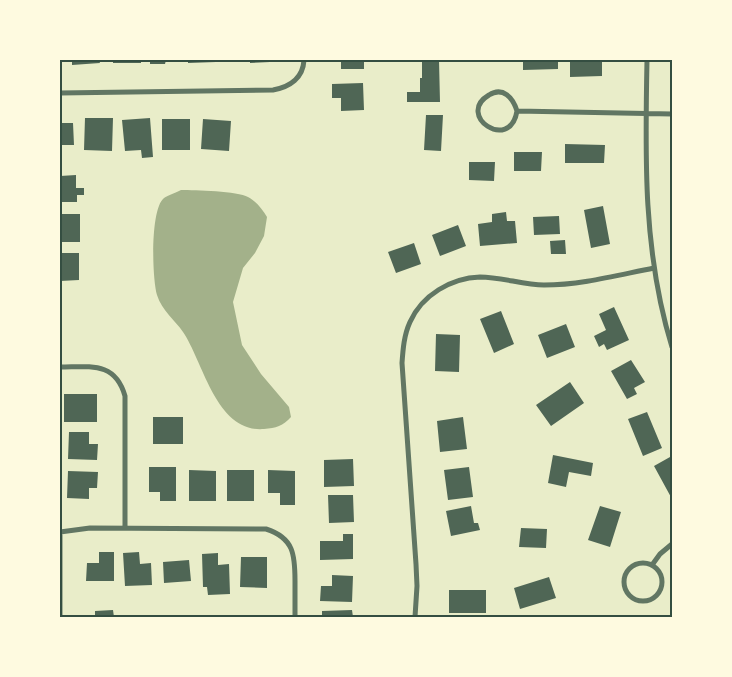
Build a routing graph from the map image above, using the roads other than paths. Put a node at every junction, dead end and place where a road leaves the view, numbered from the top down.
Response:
1 (304, 60) edge
2 (647, 60) edge
3 (60, 93) edge
4 (517, 111) junction
5 (646, 114) junction
6 (672, 114) edge
7 (654, 268) junction
8 (672, 347) edge
9 (60, 366) edge
10 (125, 528) junction
11 (60, 532) edge
12 (672, 544) edge
13 (652, 565) junction
14 (60, 617) edge
15 (295, 617) edge
16 (415, 617) edge

1 - 3 street
2 - 5 street
4 - 4 street
4 - 5 street
5 - 6 street
5 - 7 street
7 - 8 street
7 - 16 street
9 - 10 street
10 - 11 street
10 - 15 street
11 - 14 street
12 - 13 street
13 - 13 street

